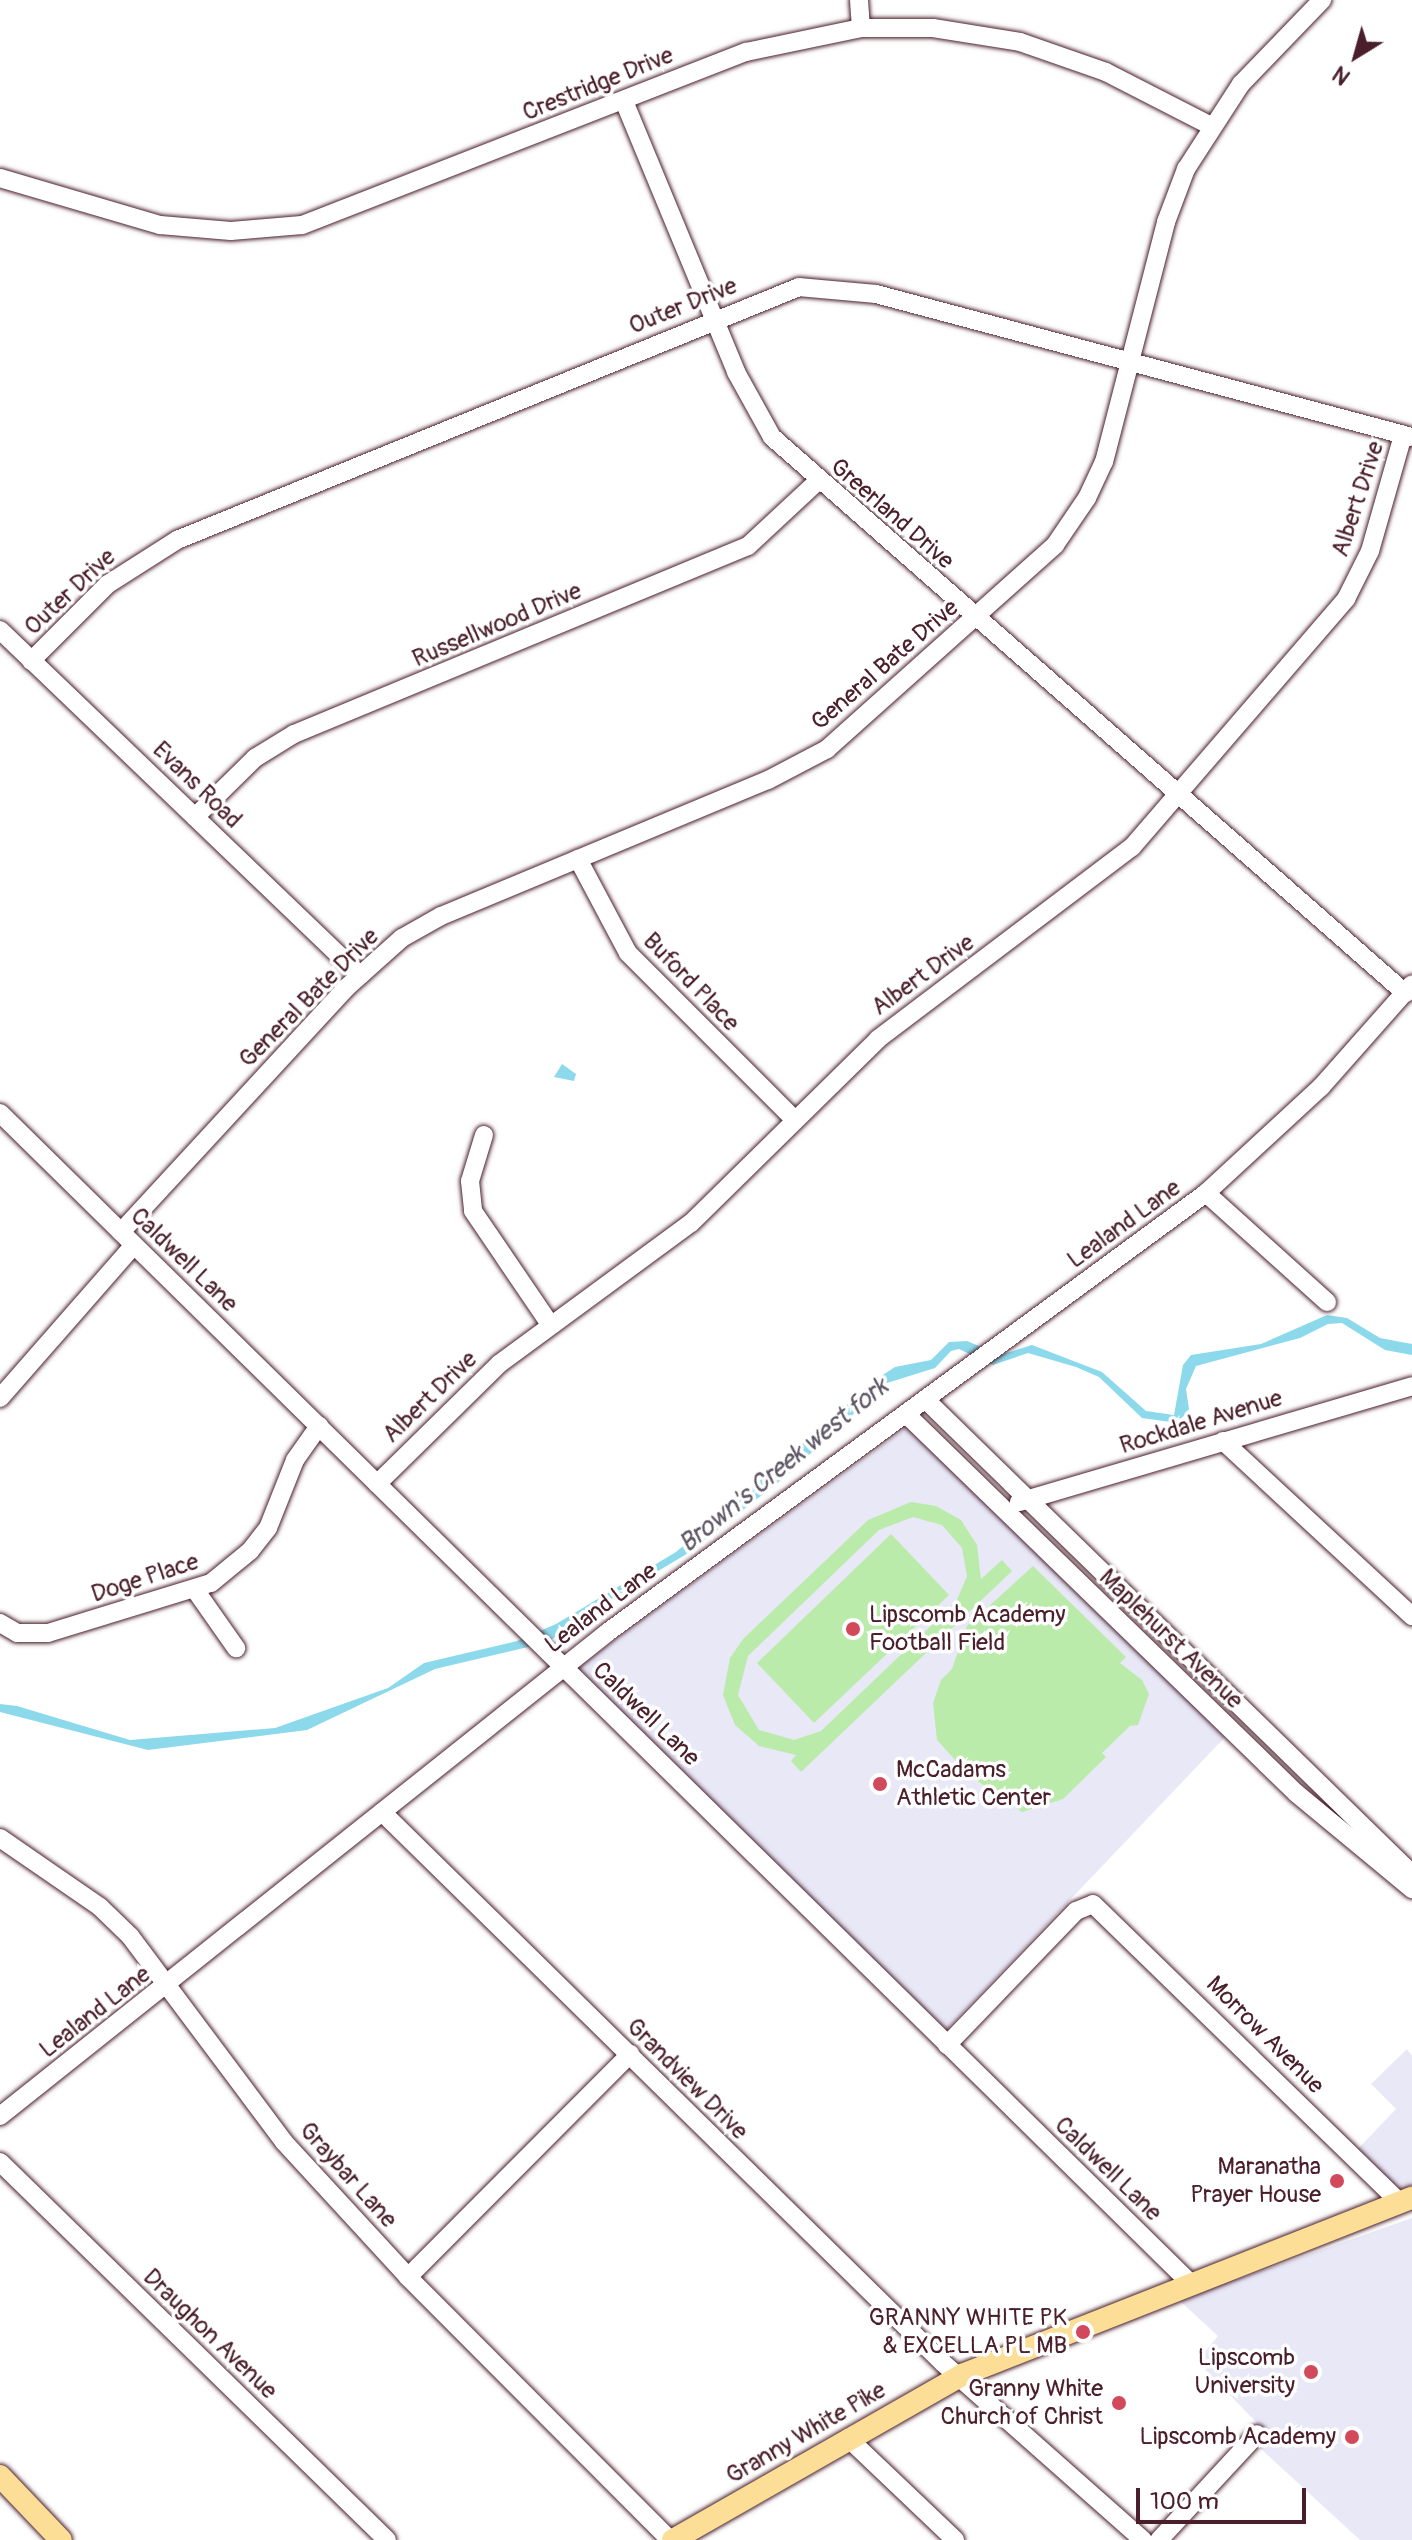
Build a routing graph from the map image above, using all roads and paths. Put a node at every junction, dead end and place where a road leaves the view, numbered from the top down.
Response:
1 (859, 0) edge
2 (1322, 0) edge
3 (861, 28) junction
4 (624, 101) junction
5 (1211, 126) junction
6 (0, 178) edge
7 (715, 319) junction
8 (1131, 362) junction
9 (1408, 436) edge
10 (818, 481) junction
11 (976, 619) junction
12 (0, 630) edge
13 (31, 661) junction
14 (1179, 796) junction
15 (195, 817) junction
16 (578, 859) junction
17 (360, 975) junction
18 (1408, 988) edge
19 (0, 1113) edge
20 (794, 1119) junction
21 (484, 1135) dead end
22 (1206, 1193) junction
23 (127, 1238) junction
24 (1327, 1302) dead end
25 (549, 1323) junction
26 (1412, 1386) edge
27 (1, 1394) edge
28 (926, 1400) junction
29 (906, 1414) junction
30 (319, 1426) junction
31 (1223, 1441) junction
32 (377, 1484) junction
33 (1026, 1498) junction
34 (1007, 1511) junction
35 (196, 1591) junction
36 (1412, 1616) edge
37 (0, 1623) edge
38 (236, 1648) dead end
39 (562, 1668) junction
40 (382, 1812) junction
41 (0, 1838) edge
42 (1412, 1874) edge
43 (1412, 1889) edge
44 (170, 1984) junction
45 (947, 2045) junction
46 (630, 2054) junction
47 (0, 2116) edge
48 (0, 2162) edge
49 (1406, 2201) edge
50 (408, 2277) junction
51 (1190, 2283) junction
52 (962, 2375) junction
53 (1257, 2434) dead end
54 (848, 2438) junction
55 (0, 2476) edge
56 (61, 2540) edge
57 (387, 2540) edge
58 (672, 2540) edge
59 (955, 2540) edge
60 (1143, 2540) edge
61 (1159, 2540) edge

1 - 3 street
2 - 5 street, General Bate Drive
3 - 4 street, Crestridge Drive
3 - 5 street, Crestridge Drive
4 - 6 street, Crestridge Drive
4 - 7 street, Greerland Drive
5 - 8 street, General Bate Drive
7 - 8 street, Outer Drive
7 - 10 street, Greerland Drive
7 - 13 street, Outer Drive
8 - 9 street, Outer Drive
8 - 11 street, General Bate Drive
9 - 14 street, Albert Drive
10 - 11 street, Greerland Drive
10 - 15 street, Russellwood Drive
11 - 14 street, Greerland Drive
11 - 16 street, General Bate Drive
12 - 13 street, Evans Road
13 - 15 street, Evans Road
14 - 18 street, Greerland Drive
14 - 20 street, Albert Drive
15 - 17 street, Evans Road
16 - 17 street, General Bate Drive
16 - 20 street, Buford Place
17 - 23 street, General Bate Drive
18 - 22 street, Lealand Lane
19 - 23 street, Caldwell Lane
20 - 25 street, Albert Drive
21 - 25 street
22 - 24 street
22 - 28 street, Lealand Lane
23 - 27 street, General Bate Drive
23 - 30 street, Caldwell Lane
25 - 32 street, Albert Drive
26 - 31 street, Rockdale Avenue
28 - 29 street, Lealand Lane
28 - 33 street, Maplehurst Avenue
29 - 34 street, Maplehurst Avenue
29 - 39 street, Lealand Lane
30 - 32 street, Caldwell Lane
30 - 35 street, Doge Place
31 - 33 street, Rockdale Avenue
31 - 36 street
32 - 39 street, Caldwell Lane
33 - 34 street, Rockdale Avenue
33 - 42 street, Maplehurst Avenue
34 - 43 street, Maplehurst Avenue
35 - 37 street, Doge Place
35 - 38 street
39 - 40 street, Lealand Lane
39 - 45 street, Caldwell Lane
40 - 44 street, Lealand Lane
40 - 46 street, Grandview Drive
41 - 44 street, Graybar Lane
44 - 47 street, Lealand Lane
44 - 50 street, Graybar Lane
45 - 49 street, Morrow Avenue
45 - 51 street, Caldwell Lane
46 - 50 street
46 - 52 street, Grandview Drive
48 - 57 street, Draughon Avenue
49 - 51 main road, Granny White Pike
50 - 58 street, Graybar Lane
51 - 52 main road, Granny White Pike
52 - 54 main road, Granny White Pike
52 - 60 street, Grandview Drive
53 - 61 street
54 - 58 main road, Granny White Pike
54 - 59 street
55 - 56 main road

